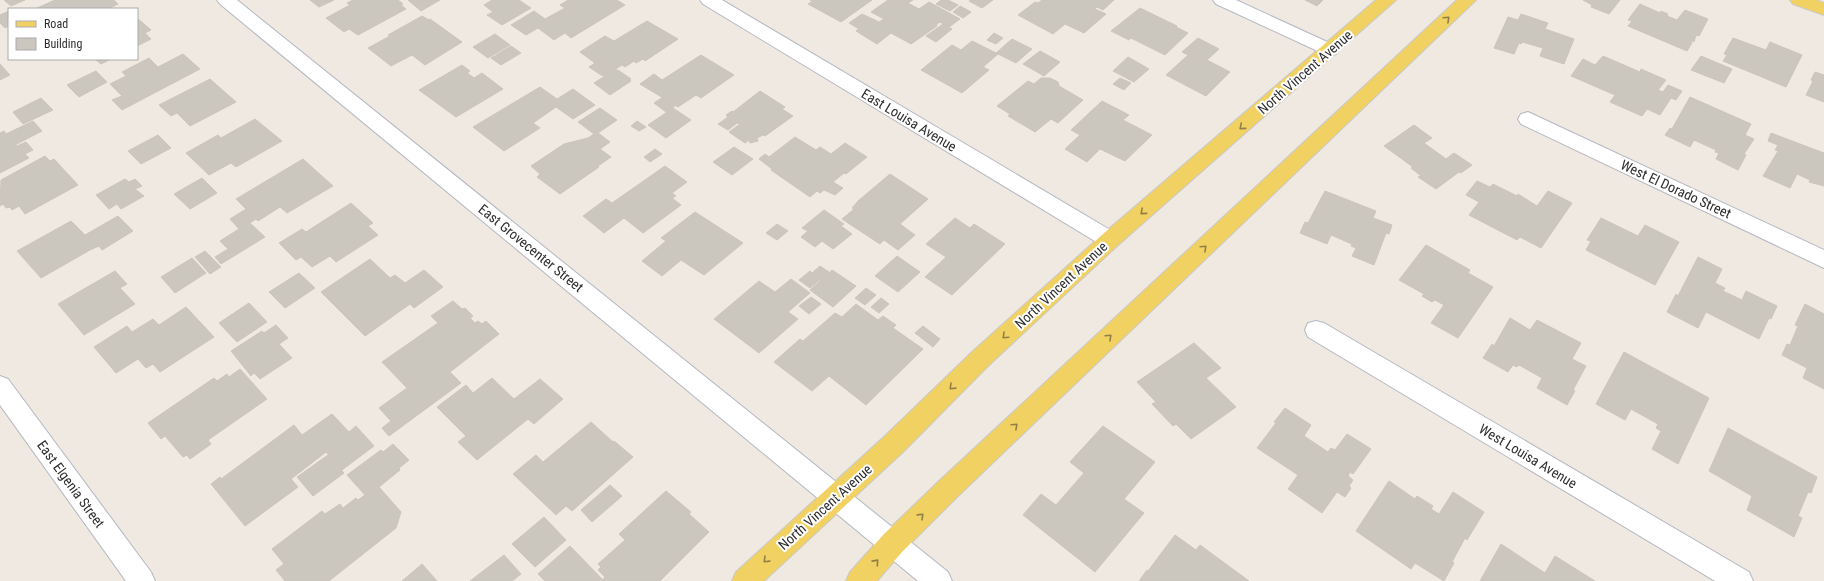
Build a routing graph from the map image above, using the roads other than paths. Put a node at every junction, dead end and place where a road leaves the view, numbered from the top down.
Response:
1 (226, 0) edge
2 (709, 0) edge
3 (1222, 0) edge
4 (1387, 0) edge
5 (1467, 0) edge
6 (1799, 0) edge
7 (1824, 9) edge
8 (1330, 50) junction
9 (1528, 119) dead end
10 (1110, 240) junction
11 (1824, 260) edge
12 (1316, 330) dead end
13 (0, 386) edge
14 (836, 496) junction
15 (893, 543) junction
16 (142, 581) edge
17 (745, 581) edge
18 (859, 581) edge
19 (938, 581) edge
20 (1740, 581) edge

1 - 14 street, East Grovecenter Street
2 - 10 street, East Louisa Avenue
3 - 8 street
4 - 8 main road, North Vincent Avenue
15 -> 5 main road
6 - 7 main road
8 -> 10 main road, North Vincent Avenue
9 - 11 street, West El Dorado Street
10 -> 14 main road, North Vincent Avenue
12 - 20 street, West Louisa Avenue
13 - 16 street, East Elgenia Street
14 - 15 street, East Grovecenter Street
14 -> 17 main road, North Vincent Avenue
18 -> 15 main road
15 - 19 street, East Grovecenter Street

